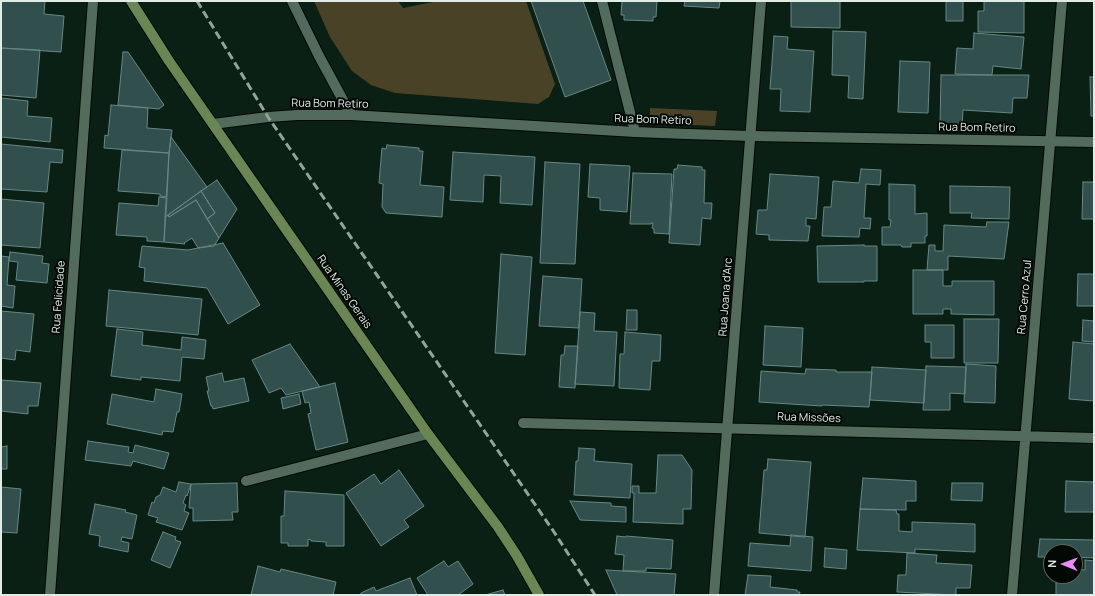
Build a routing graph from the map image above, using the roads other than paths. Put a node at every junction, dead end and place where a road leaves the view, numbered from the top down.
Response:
1 (93, 1) edge
2 (131, 1) edge
3 (292, 1) edge
4 (602, 1) edge
5 (761, 1) edge
6 (1062, 1) edge
7 (352, 115) junction
8 (213, 124) junction
9 (635, 132) junction
10 (751, 136) junction
11 (1050, 141) junction
12 (1094, 142) edge
13 (523, 422) dead end
14 (728, 428) junction
15 (428, 434) junction
16 (1026, 436) junction
17 (1094, 438) edge
18 (246, 481) dead end
19 (50, 595) edge
20 (539, 595) edge
21 (714, 595) edge
22 (1012, 595) edge

1 - 19 street, Rua Felicidade
2 - 8 main road, Rua Minas Gerais
3 - 7 street
4 - 9 street
5 - 10 street, Rua Joana d'Arc
6 - 11 street, Rua Cerro Azul
7 - 8 street, Rua Bom Retiro
7 - 9 street, Rua Bom Retiro
8 - 15 main road, Rua Minas Gerais
9 - 10 street, Rua Bom Retiro
10 - 11 street, Rua Bom Retiro
10 - 14 street, Rua Joana d'Arc
11 - 12 street, Rua Bom Retiro
11 - 16 street, Rua Cerro Azul
13 - 14 street, Rua Missões
14 - 16 street, Rua Missões
14 - 21 street, Rua Joana d'Arc
15 - 18 street
15 - 20 main road, Rua Minas Gerais
16 - 17 street, Rua Missões
16 - 22 street, Rua Cerro Azul

